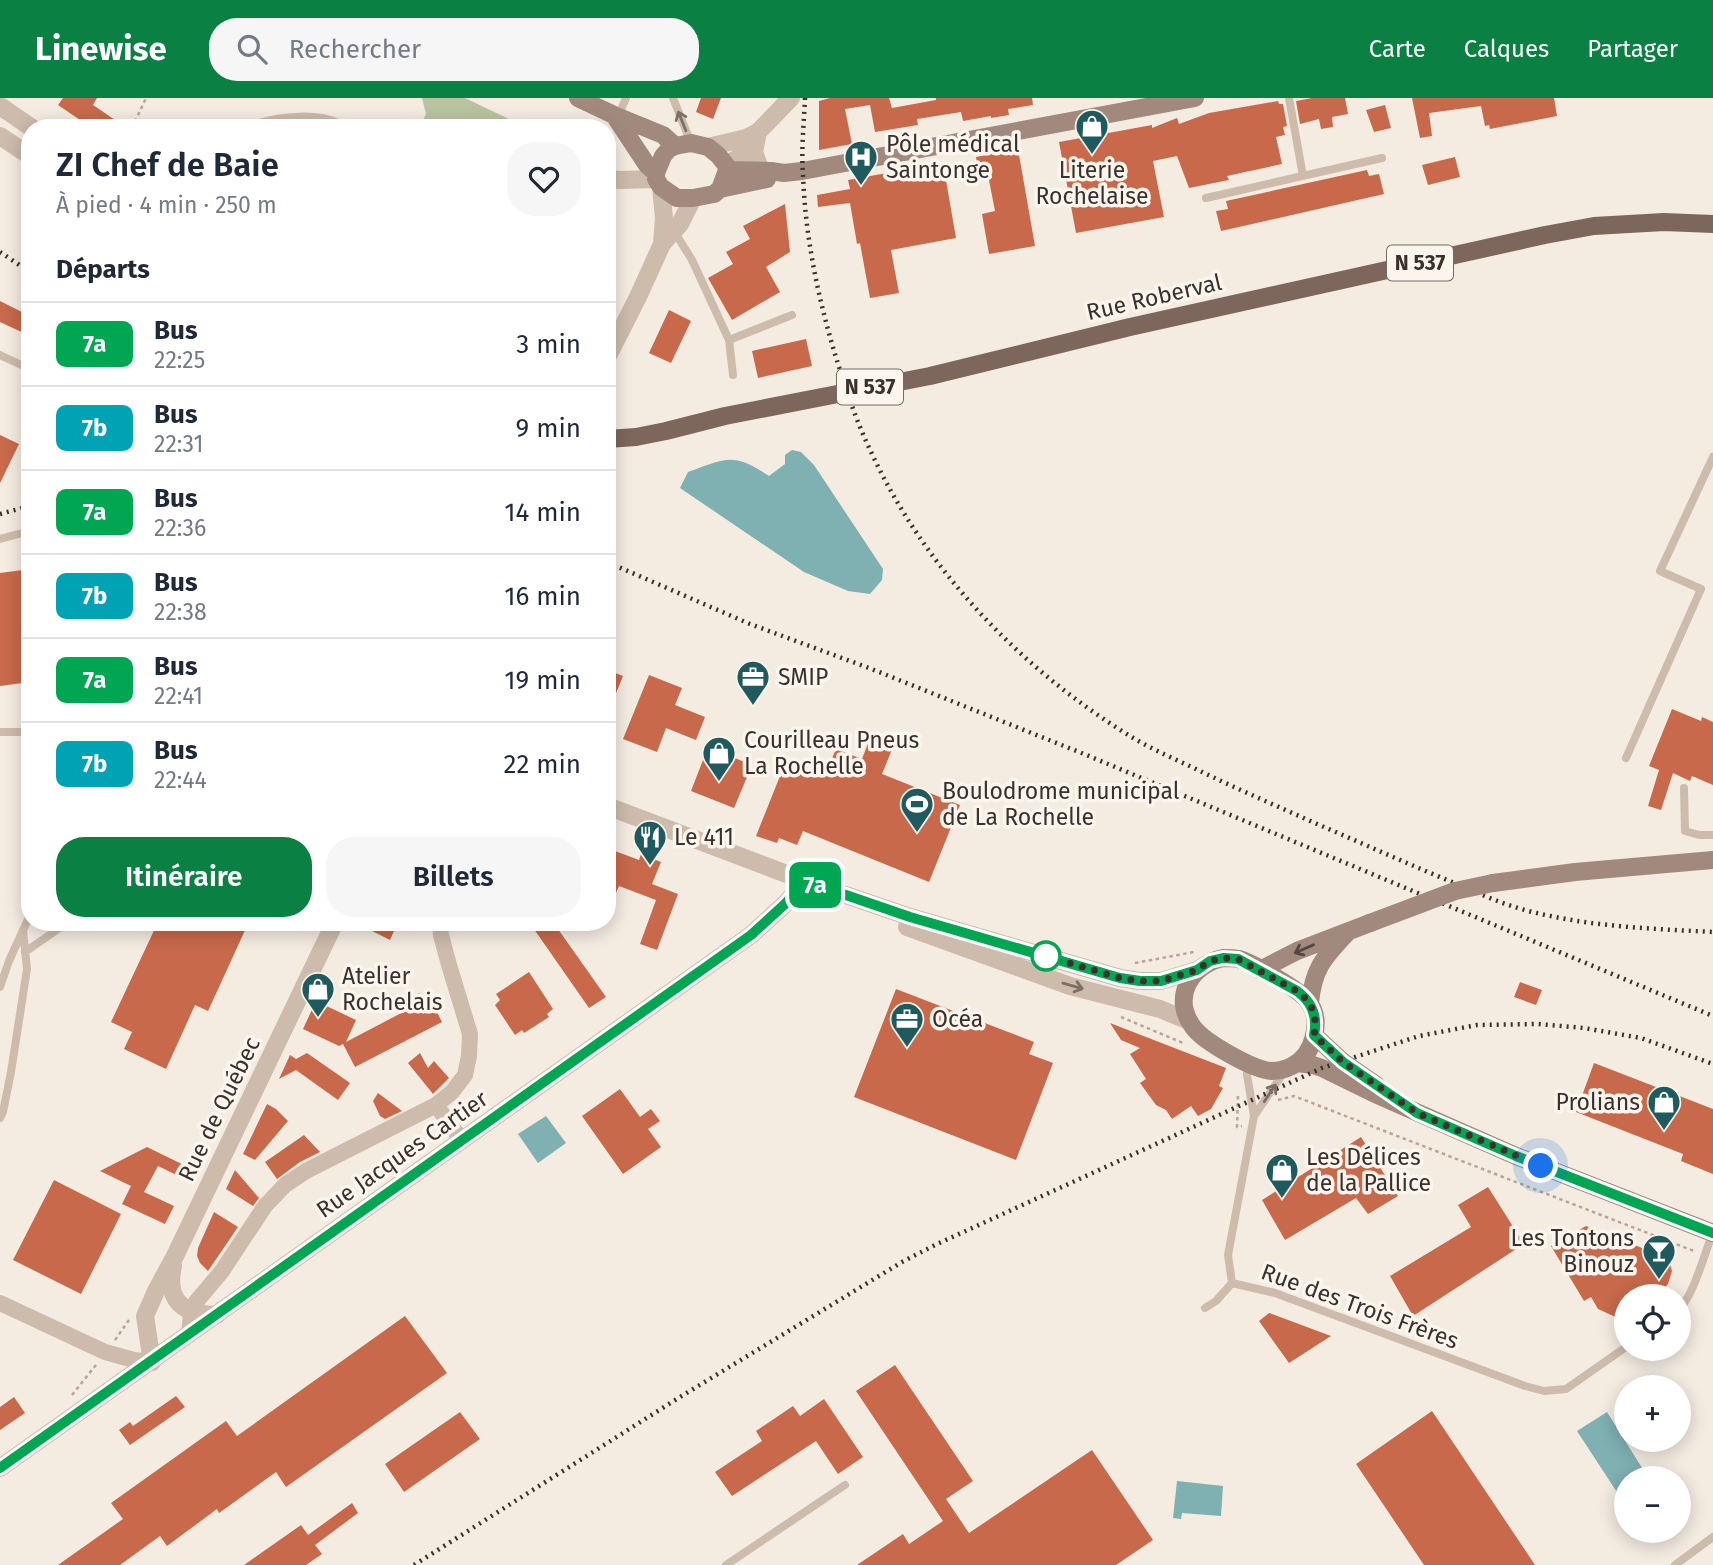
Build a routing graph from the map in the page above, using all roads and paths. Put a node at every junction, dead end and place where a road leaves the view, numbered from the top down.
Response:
1 (146, 98) edge
2 (626, 98) edge
3 (673, 98) edge
4 (791, 98) edge
5 (1195, 98) edge
6 (1289, 98) edge
7 (584, 99) edge
8 (1145, 102) edge
9 (0, 106) edge
10 (616, 116) junction
11 (136, 119) edge
12 (21, 120) edge
13 (0, 136) edge
14 (756, 138) junction
15 (691, 145) junction
16 (21, 150) edge
17 (1382, 158) dead end
18 (726, 168) junction
19 (769, 172) junction
20 (1303, 176) junction
21 (616, 179) edge
22 (658, 179) junction
23 (720, 188) junction
24 (693, 198) junction
25 (1206, 198) dead end
26 (1713, 224) edge
27 (668, 237) junction
28 (793, 315) dead end
29 (616, 340) edge
30 (729, 340) junction
31 (0, 355) edge
32 (21, 365) edge
33 (733, 375) dead end
34 (616, 438) edge
35 (1713, 457) edge
36 (21, 533) edge
37 (0, 539) edge
38 (0, 732) edge
39 (21, 732) edge
40 (1626, 758) dead end
41 (1684, 788) dead end
42 (616, 803) edge
43 (616, 809) edge
44 (659, 825) junction
45 (1713, 835) edge
46 (1713, 860) edge
47 (805, 881) junction
48 (23, 931) edge
49 (23, 931) edge
50 (55, 931) edge
51 (331, 931) edge
52 (442, 931) edge
53 (1349, 932) junction
54 (25, 952) junction
55 (1002, 953) junction
56 (1197, 970) junction
57 (1261, 970) junction
58 (0, 987) edge
59 (1310, 1003) junction
60 (1189, 1021) junction
61 (1314, 1035) junction
62 (1247, 1063) junction
63 (1291, 1066) junction
64 (436, 1105) junction
65 (1417, 1113) junction
66 (1254, 1116) junction
67 (0, 1118) edge
68 (462, 1141) junction
69 (1713, 1232) edge
70 (175, 1256) junction
71 (1232, 1283) junction
72 (1691, 1290) edge
73 (0, 1303) edge
74 (1205, 1308) dead end
75 (191, 1312) junction
76 (217, 1315) junction
77 (145, 1316) junction
78 (188, 1335) junction
79 (105, 1352) junction
80 (1614, 1355) edge
81 (152, 1362) junction
82 (72, 1395) dead end
83 (0, 1468) edge
84 (845, 1485) dead end
85 (1713, 1537) edge
86 (726, 1565) edge
87 (1675, 1565) edge

1 - 11 path
2 - 10 lane
15 -> 3 lane
4 - 14 street
5 - 8 main road
6 - 20 lane
7 - 10 main road
8 - 19 main road
9 - 12 street
10 - 15 main road
10 - 22 main road
13 - 16 street
14 - 15 street
14 - 18 street
14 - 19 street
15 - 18 main road
15 - 22 main road
17 - 20 lane
18 - 19 main road
18 - 23 main road
19 - 23 main road
20 - 25 lane
21 - 22 street
22 - 24 main road
22 - 27 street
23 - 24 main road
24 - 27 street
26 - 34 main road, Rue Roberval / N 537
27 - 29 street
27 - 30 lane
28 - 30 lane
30 - 33 lane
31 - 32 lane
35 - 40 lane
36 - 37 lane
38 - 39 lane
41 - 45 lane
42 - 44 street
43 - 44 street
44 - 47 street
46 - 53 main road, bridge
47 - 55 street
47 - 68 street, Rue Jacques Cartier
48 - 54 lane
49 - 58 lane
50 - 54 lane
51 - 70 street, Rue de Québec
52 - 64 street
53 -> 57 main road
53 - 59 main road
54 - 67 lane
55 - 56 street
55 -> 60 street
56 - 57 main road
56 - 60 main road
57 - 59 main road
59 - 61 main road
60 - 62 main road
61 - 63 main road
61 - 65 main road
62 - 63 main road
62 - 66 lane, Rue des Trois Frères
63 - 65 main road
66 -> 63 lane, Rue des Trois Frères
64 - 68 street
64 - 75 street
65 - 69 main road
66 - 71 lane, Rue des Trois Frères
68 - 76 street, Rue Jacques Cartier
69 - 72 lane
70 - 75 street
70 - 77 street, Rue de Québec
71 - 74 lane
71 - 80 lane, Rue des Trois Frères
73 - 79 street
75 - 76 street
75 - 78 street
76 - 78 street, Rue Jacques Cartier
77 - 79 path
77 - 81 street
78 - 81 street, Rue Jacques Cartier
79 - 81 street
79 - 82 path
81 - 83 street
84 - 86 lane
85 - 87 lane

